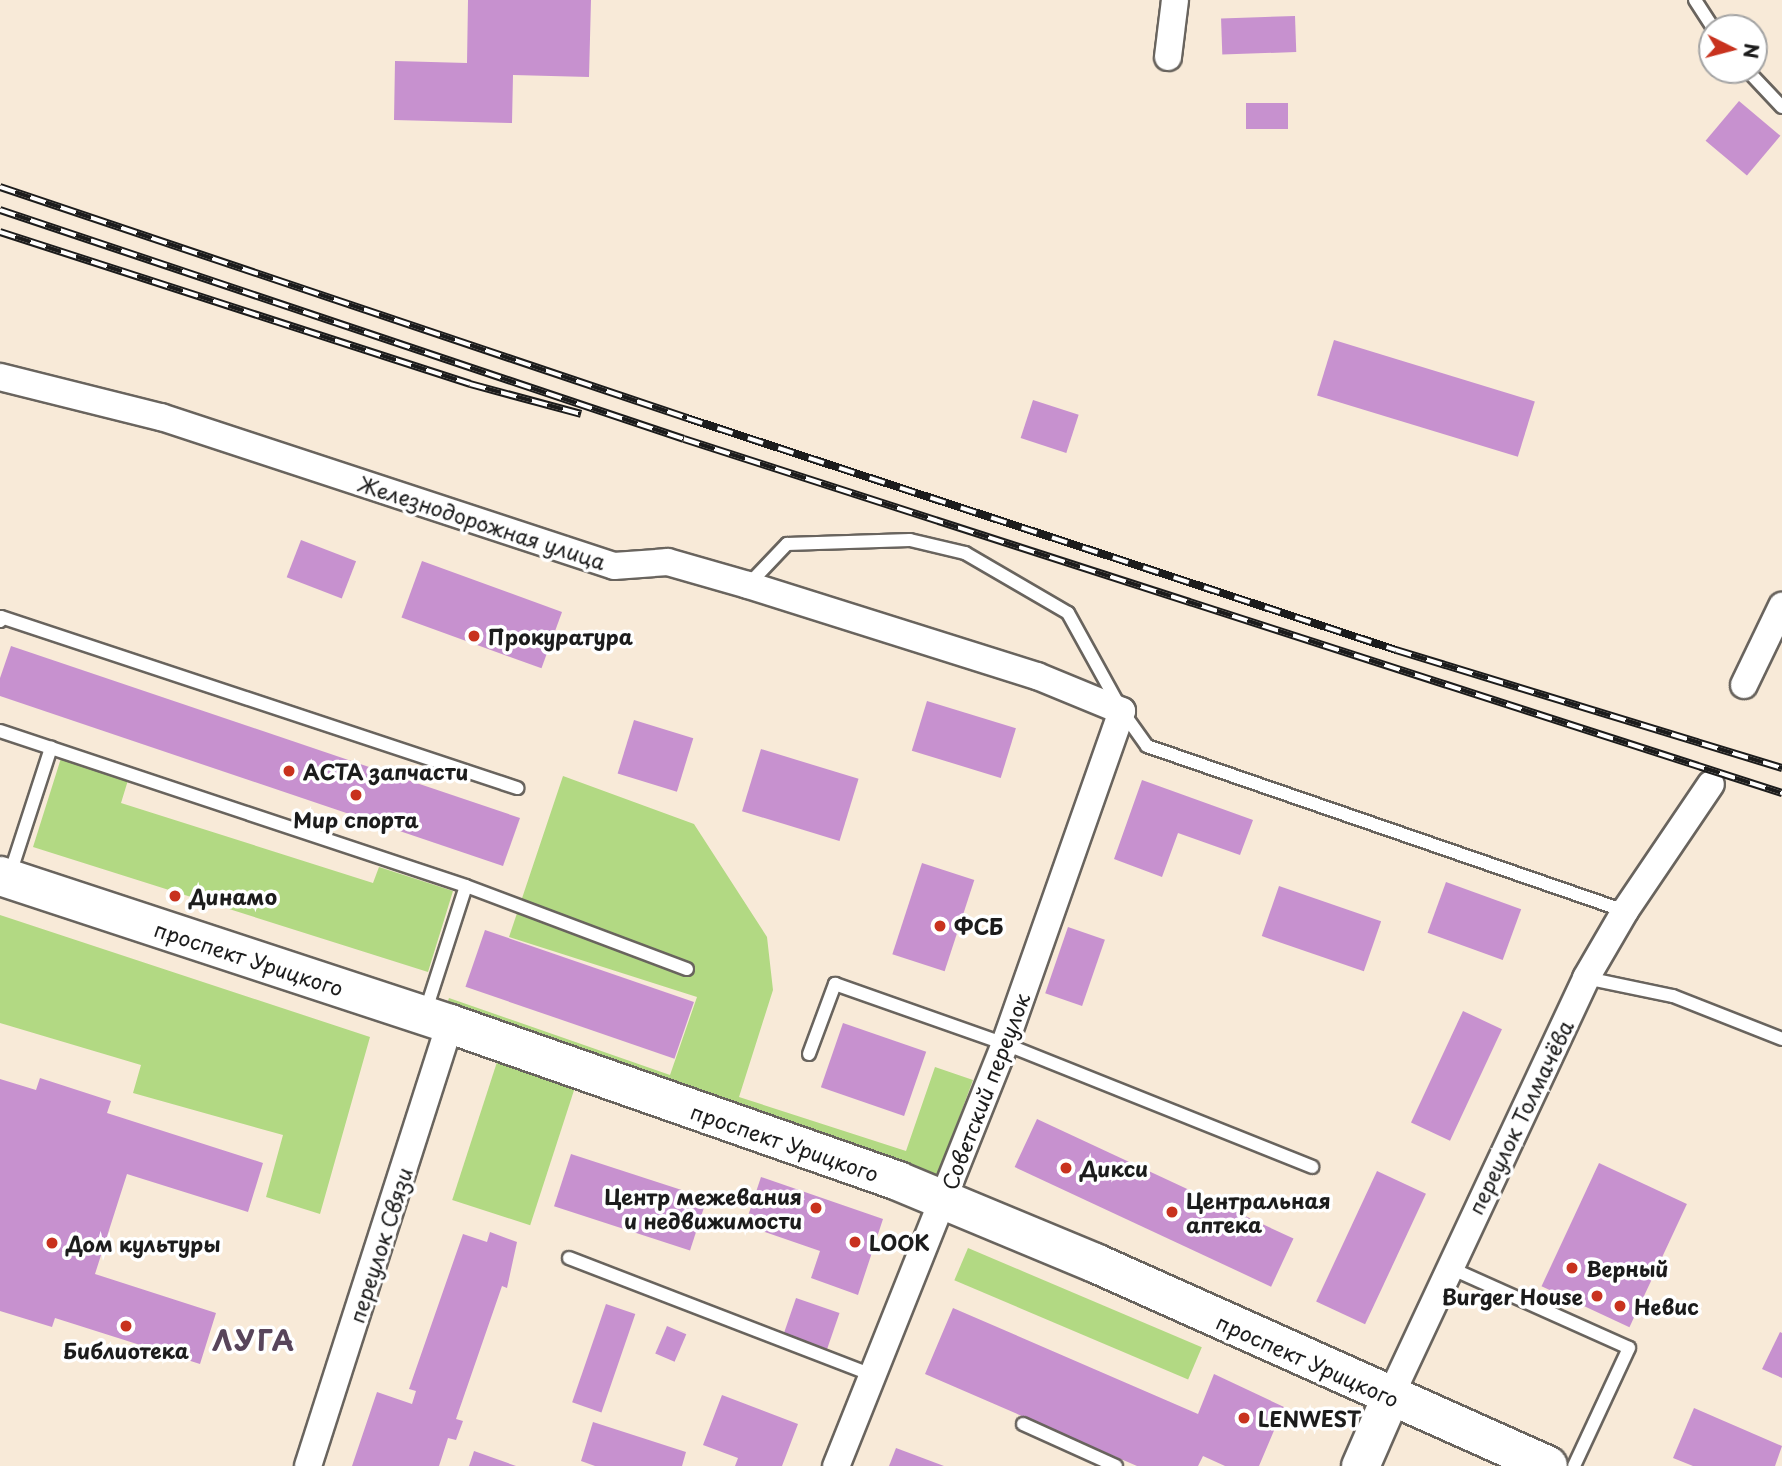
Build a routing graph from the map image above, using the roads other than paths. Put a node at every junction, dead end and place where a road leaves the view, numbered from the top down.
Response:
1 (1175, 0) edge
2 (1168, 57) dead end
3 (1761, 84) edge
4 (1782, 107) edge
5 (0, 377) edge
6 (748, 585) junction
7 (1782, 606) edge
8 (0, 621) edge
9 (1744, 685) dead end
10 (1122, 711) junction
11 (0, 731) edge
12 (51, 748) junction
13 (1711, 784) dead end
14 (517, 788) dead end
15 (4, 878) edge
16 (466, 886) junction
17 (1625, 911) junction
18 (687, 969) dead end
19 (1586, 978) junction
20 (437, 1020) junction
21 (1782, 1039) edge
22 (1005, 1044) junction
23 (808, 1054) dead end
24 (1312, 1167) dead end
25 (943, 1199) junction
26 (569, 1258) dead end
27 (1448, 1266) junction
28 (873, 1375) junction
29 (1390, 1397) junction
30 (1023, 1424) dead end
31 (308, 1466) edge
32 (836, 1466) edge
33 (1116, 1466) edge
34 (1360, 1466) edge
35 (1548, 1466) edge
36 (1574, 1466) edge

1 - 2 street
3 - 4 lane
5 - 6 street, Железнодорожная улица
6 - 10 street, Железнодорожная улица
6 - 10 lane
7 - 9 street
8 - 14 lane
10 - 17 lane
10 - 22 street, Советский переулок
11 - 12 lane
12 - 15 lane
12 - 16 lane
13 - 17 street, переулок Толмачёва
15 - 20 main road, проспект Урицкого
16 - 18 lane
16 - 20 lane
17 - 19 street, переулок Толмачёва
19 - 21 lane
19 - 27 street, переулок Толмачёва
20 - 25 main road, проспект Урицкого
20 - 31 street, переулок Связи
22 - 23 lane
22 - 24 lane
22 - 25 street, Советский переулок
25 - 28 street, Советский переулок
25 - 29 main road, проспект Урицкого
26 - 28 lane
27 - 29 street, переулок Толмачёва
27 - 36 lane
28 - 32 street, Советский переулок
29 - 34 main road, переулок Толмачёва
29 - 35 main road, проспект Урицкого
30 - 33 lane

